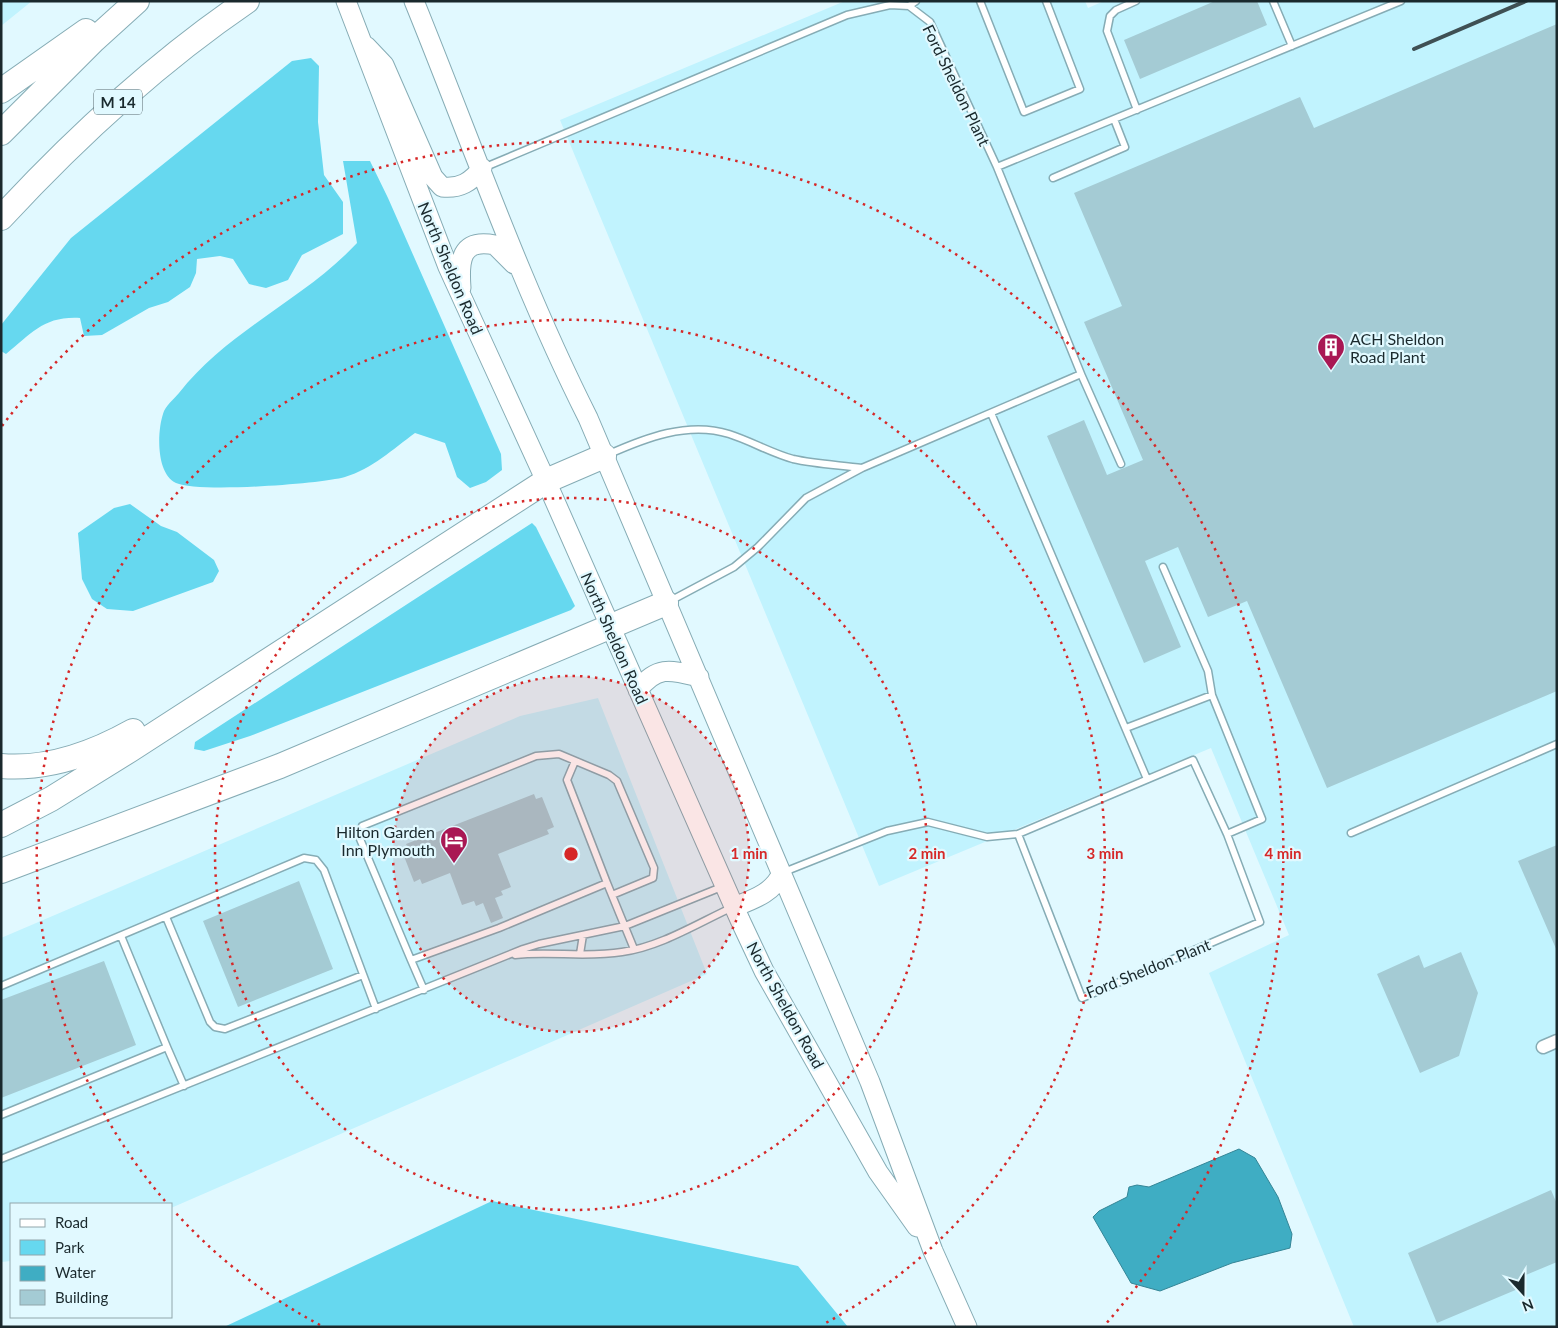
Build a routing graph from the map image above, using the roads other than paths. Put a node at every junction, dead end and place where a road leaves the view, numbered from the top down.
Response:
1 (128, 1) edge
2 (137, 1) edge
3 (247, 1) edge
4 (414, 1) edge
5 (916, 1) edge
6 (980, 1) edge
7 (1046, 1) edge
8 (1136, 1) edge
9 (1273, 1) edge
10 (1401, 1) edge
11 (346, 2) edge
12 (909, 6) junction
13 (361, 42) junction
14 (1292, 46) junction
15 (1, 91) edge
16 (1137, 110) junction
17 (1114, 119) junction
18 (1, 132) edge
19 (997, 167) junction
20 (482, 168) junction
21 (1054, 178) dead end
22 (1, 218) edge
23 (521, 273) junction
24 (463, 301) junction
25 (1081, 374) junction
26 (991, 413) junction
27 (604, 456) junction
28 (1121, 464) dead end
29 (862, 468) junction
30 (546, 481) junction
31 (1164, 567) dead end
32 (666, 603) junction
33 (611, 627) junction
34 (256, 667) junction
35 (699, 677) junction
36 (638, 690) junction
37 (1212, 695) junction
38 (1126, 728) junction
39 (1557, 744) edge
40 (575, 761) junction
41 (1, 766) edge
42 (1147, 779) junction
43 (178, 806) junction
44 (1, 825) edge
45 (1351, 833) dead end
46 (1018, 834) junction
47 (1227, 834) junction
48 (1, 871) edge
49 (782, 873) junction
50 (607, 883) junction
51 (725, 886) junction
52 (1, 887) edge
53 (612, 895) junction
54 (734, 907) junction
55 (166, 917) junction
56 (624, 926) junction
57 (583, 935) junction
58 (121, 936) junction
59 (634, 950) junction
60 (580, 954) junction
61 (506, 957) junction
62 (411, 960) junction
63 (363, 975) junction
64 (1, 986) edge
65 (424, 990) junction
66 (376, 1009) junction
67 (1557, 1041) edge
68 (1544, 1047) dead end
69 (167, 1048) junction
70 (184, 1086) junction
71 (1, 1115) edge
72 (1, 1159) edge
73 (933, 1251) junction
74 (967, 1327) edge

1 - 15 highway
2 - 18 highway
3 - 22 highway, M 14
4 - 20 main road, North Sheldon Road
5 - 12 lane
6 - 7 lane
8 - 16 lane
9 - 14 lane
10 - 14 lane
11 - 13 main road, North Sheldon Road
12 - 19 lane, Ford Sheldon Plant
12 - 20 lane
13 - 20 main road
13 - 24 main road, North Sheldon Road
14 - 16 lane
16 - 17 lane
17 - 19 lane
17 - 21 lane
19 - 25 lane, Ford Sheldon Plant
20 - 23 main road, North Sheldon Road
23 - 24 main road
23 - 27 main road, North Sheldon Road
24 - 30 main road, North Sheldon Road
25 - 26 lane
25 - 28 lane, Ford Sheldon Plant
26 - 29 lane
26 - 38 lane
27 - 29 lane
27 - 30 highway
27 - 32 main road, North Sheldon Road
29 - 32 lane
30 - 33 main road, North Sheldon Road
30 - 34 highway
31 - 37 lane
32 - 33 highway
32 - 35 main road, North Sheldon Road
33 - 36 main road, North Sheldon Road
33 - 43 highway
34 - 41 highway
34 - 44 highway
35 - 36 main road
35 - 49 main road, North Sheldon Road
36 - 51 main road, North Sheldon Road
37 - 38 lane
37 - 47 lane
38 - 42 lane
39 - 45 lane
40 - 50 lane
40 - 53 lane
40 - 62 lane
42 - 46 lane, Ford Sheldon Plant
42 - 47 lane, Ford Sheldon Plant
43 - 48 highway
43 - 52 highway
46 - 47 lane, Ford Sheldon Plant
46 - 49 lane, Ford Sheldon Plant
49 - 54 main road
49 - 73 main road, North Sheldon Road
50 - 53 lane
50 - 62 lane
51 - 54 main road, North Sheldon Road
51 - 56 lane
53 - 56 lane
54 - 59 lane
54 - 73 main road, North Sheldon Road
55 - 58 lane
55 - 63 lane
55 - 63 lane
56 - 57 lane
56 - 59 lane
57 - 60 lane
57 - 61 lane
58 - 64 lane
58 - 69 lane
59 - 60 lane
60 - 61 lane
61 - 65 lane
62 - 65 lane
63 - 66 lane
65 - 66 lane
66 - 70 lane
67 - 68 street
69 - 70 lane
69 - 71 lane
70 - 72 lane
73 - 74 main road, North Sheldon Road

